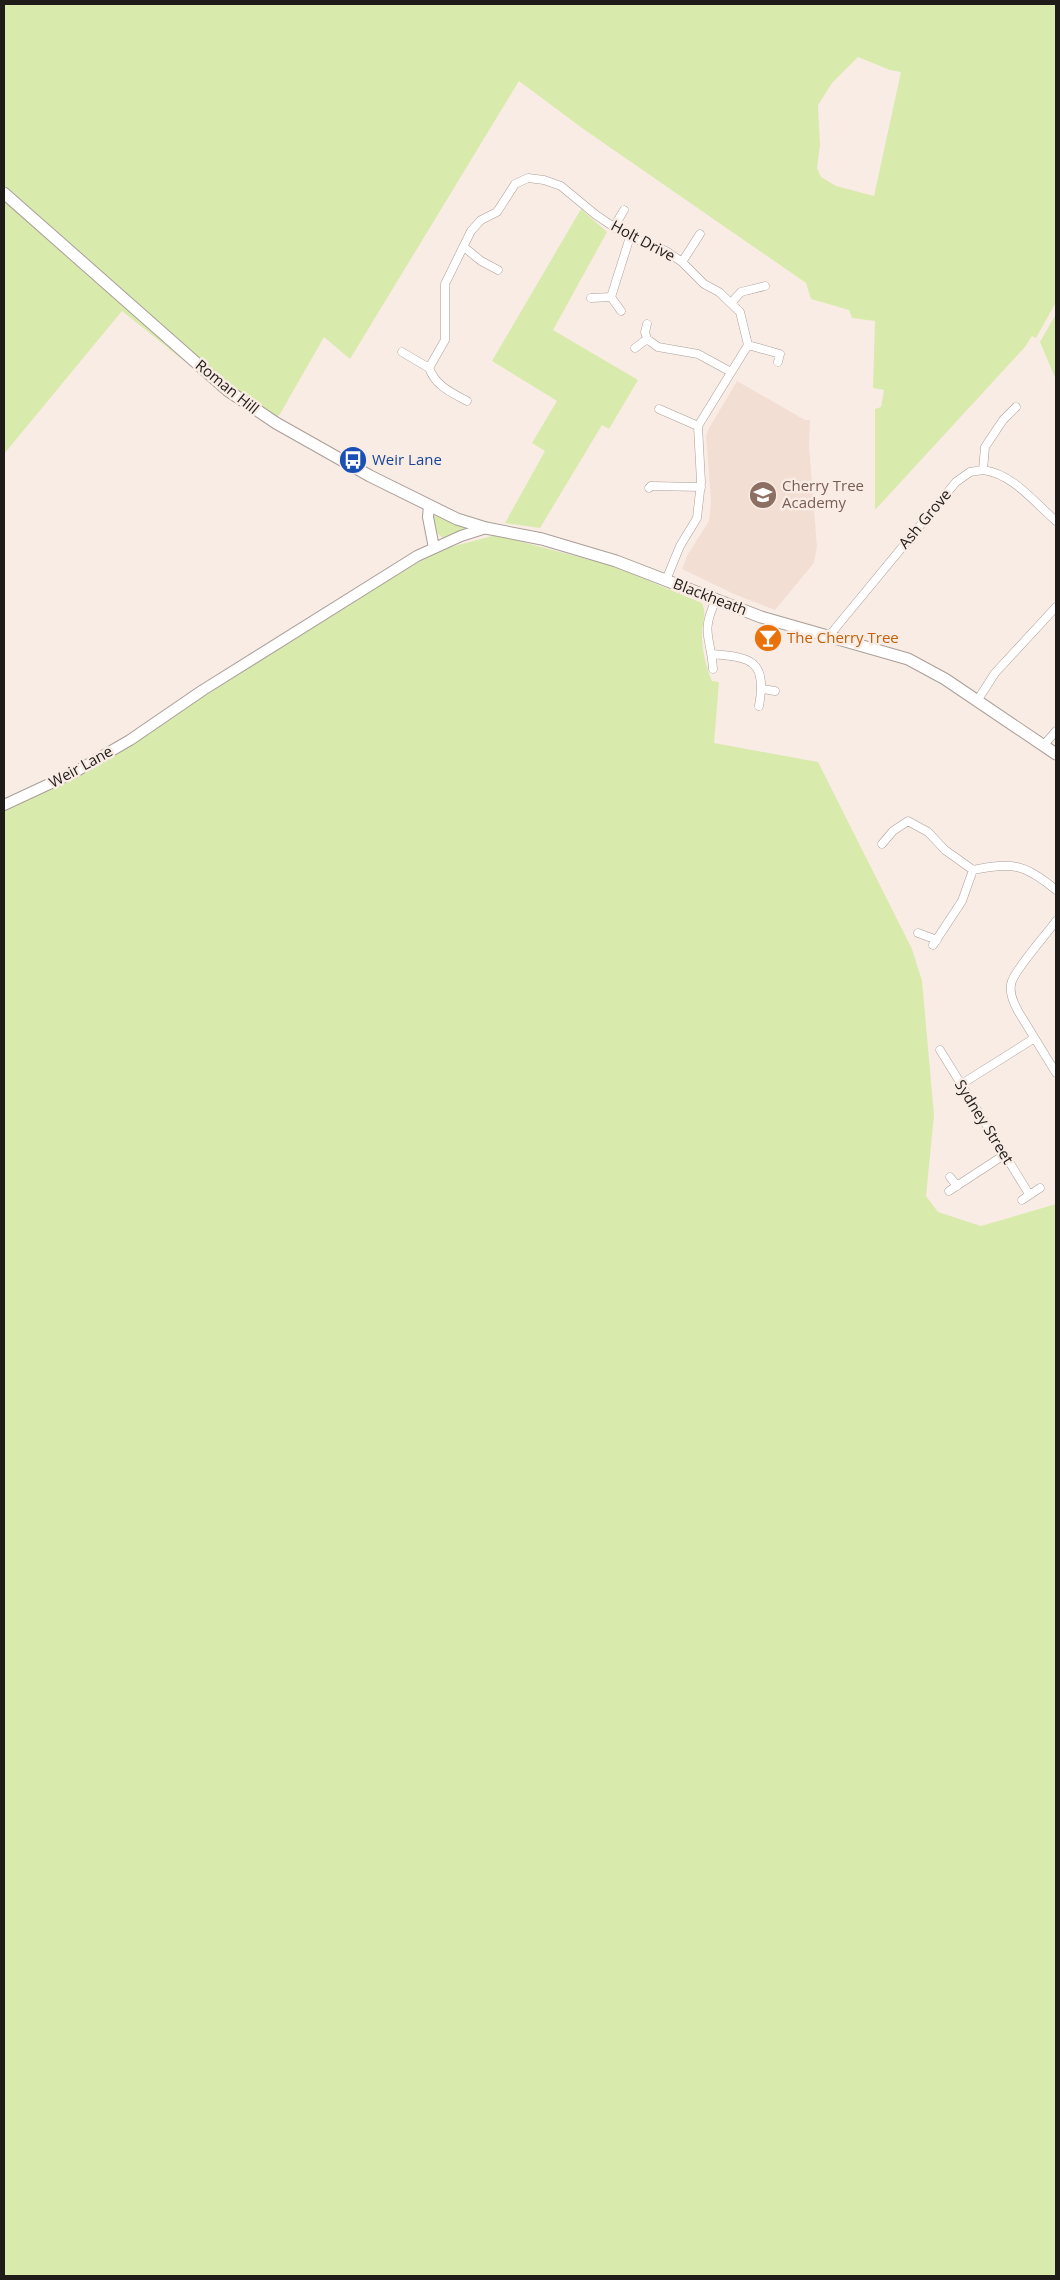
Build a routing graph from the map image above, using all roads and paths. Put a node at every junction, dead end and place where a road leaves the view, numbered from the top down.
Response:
1 (4, 193) edge
2 (624, 210) dead end
3 (614, 227) junction
4 (700, 234) dead end
5 (630, 237) junction
6 (464, 247) junction
7 (682, 262) junction
8 (498, 270) dead end
9 (765, 286) dead end
10 (611, 297) junction
11 (591, 298) dead end
12 (732, 302) junction
13 (621, 311) dead end
14 (647, 324) dead end
15 (647, 339) junction
16 (748, 345) junction
17 (635, 348) dead end
18 (402, 352) dead end
19 (778, 362) dead end
20 (429, 368) junction
21 (731, 372) junction
22 (467, 401) dead end
23 (1016, 407) dead end
24 (659, 409) dead end
25 (698, 426) junction
26 (983, 470) junction
27 (651, 484) dead end
28 (701, 487) junction
29 (429, 506) junction
30 (1056, 521) edge
31 (486, 528) junction
32 (434, 548) junction
33 (666, 580) junction
34 (716, 600) junction
35 (1056, 607) edge
36 (830, 636) junction
37 (712, 654) junction
38 (713, 669) dead end
39 (762, 689) junction
40 (775, 691) dead end
41 (977, 701) junction
42 (759, 706) dead end
43 (1056, 731) edge
44 (1043, 746) junction
45 (1056, 754) edge
46 (4, 806) edge
47 (882, 844) dead end
48 (973, 870) junction
49 (1056, 890) edge
50 (1056, 921) edge
51 (918, 933) dead end
52 (1034, 1039) junction
53 (940, 1050) dead end
54 (1056, 1073) edge
55 (960, 1085) junction
56 (1004, 1155) junction
57 (950, 1177) dead end
58 (1040, 1188) dead end
59 (1029, 1194) junction
60 (1022, 1200) dead end

1 - 29 main road, Roman Hill
2 - 3 street
3 - 5 street, Holt Drive
3 - 6 street, Holt Drive
4 - 7 street
5 - 7 street, Holt Drive
5 - 10 street
6 - 8 street
6 - 20 street, Holt Drive
7 - 12 street, Holt Drive
9 - 12 street
10 - 11 street
10 - 13 street
12 - 16 street
14 - 15 street
15 - 17 street
15 - 21 street
16 - 19 street
16 - 21 street
18 - 20 street
20 - 22 street
21 - 25 street
23 - 26 street
24 - 25 street
25 - 28 street
26 - 30 street
26 - 36 street, Ash Grove
27 - 28 street
28 - 33 street
29 - 31 main road, Roman Hill
29 - 32 street
31 - 32 street, Weir Lane
31 - 33 main road, Blackheath
32 - 46 street, Weir Lane
33 - 34 main road, Blackheath
34 - 36 main road, Blackheath
34 - 37 street
35 - 41 street
36 - 41 main road, Blackheath
37 - 38 street
37 - 39 street
39 - 40 street
39 - 42 street
41 - 44 main road, Blackheath
43 - 44 street
44 - 45 main road, Blackheath
47 - 48 street
48 - 49 street
48 - 51 street
50 - 52 street
52 - 54 street
52 - 55 street
53 - 55 street, Sydney Street
55 - 56 street, Sydney Street
56 - 57 street
56 - 59 street, Sydney Street
58 - 59 street
59 - 60 street

